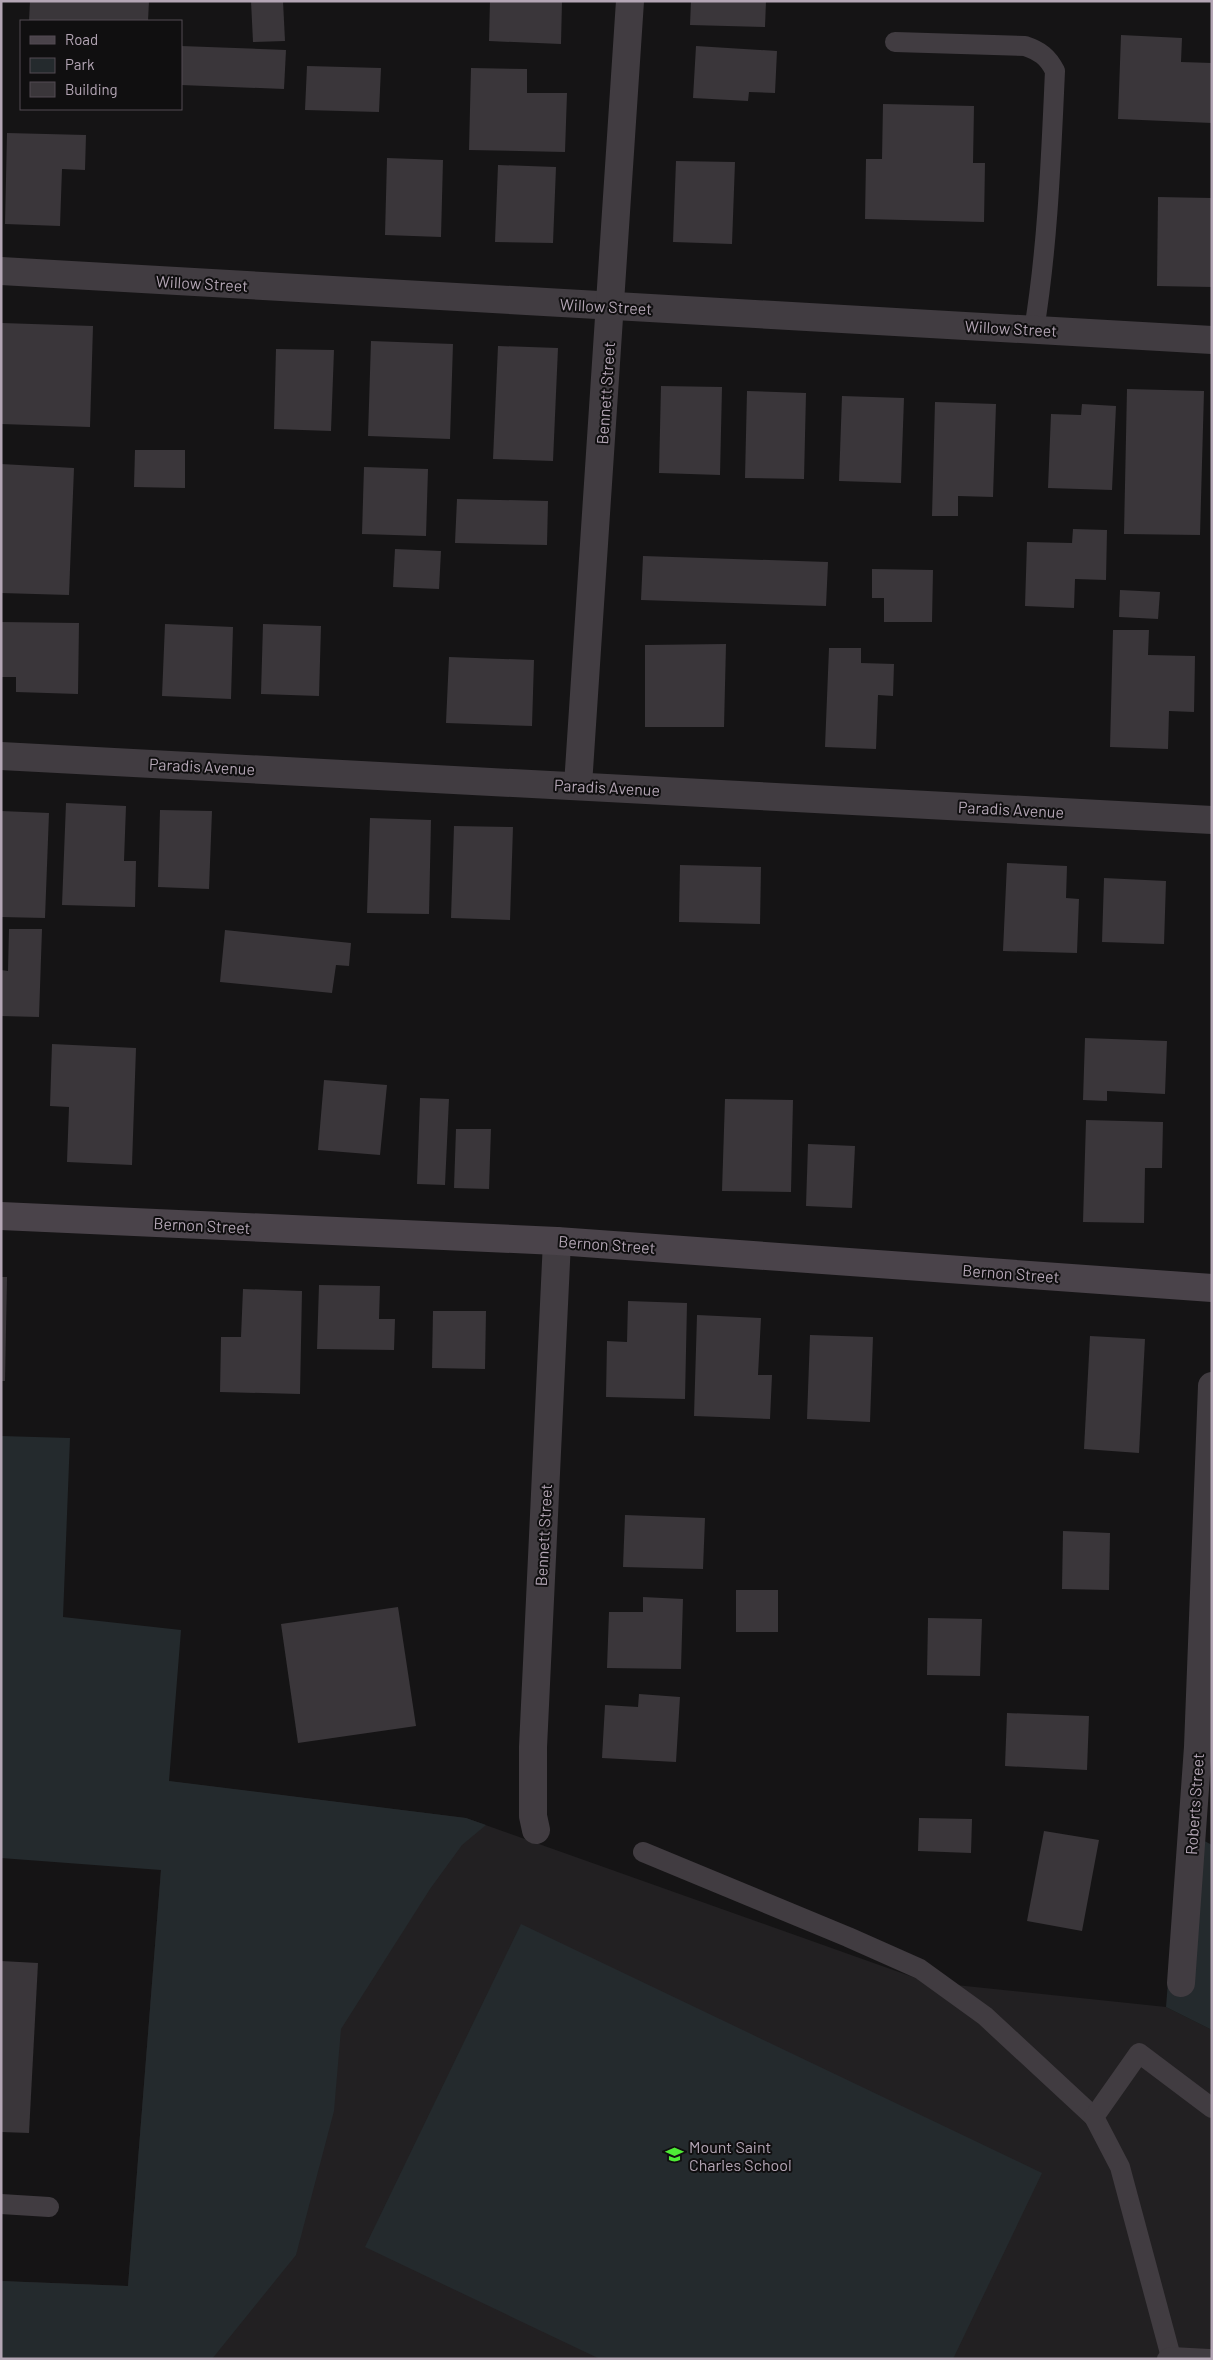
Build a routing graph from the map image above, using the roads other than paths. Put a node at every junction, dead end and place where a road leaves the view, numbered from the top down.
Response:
1 (630, 1) edge
2 (895, 42) dead end
3 (1, 271) edge
4 (611, 307) junction
5 (1034, 330) junction
6 (1212, 340) edge
7 (1, 756) edge
8 (578, 785) junction
9 (1212, 820) edge
10 (1, 1216) edge
11 (557, 1240) junction
12 (1212, 1288) edge
13 (1212, 1386) edge
14 (1205, 1751) edge
15 (536, 1830) dead end
16 (642, 1852) dead end
17 (1181, 1982) dead end
18 (1212, 2108) edge
19 (1094, 2117) junction
20 (1, 2204) edge
21 (49, 2207) dead end
22 (1179, 2358) edge
23 (1209, 2359) edge

1 - 4 street, Bennett Street
2 - 5 lane
3 - 4 street, Willow Street
4 - 5 street, Willow Street
4 - 8 street, Bennett Street
5 - 6 street, Willow Street
7 - 8 street, Paradis Avenue
8 - 9 street, Paradis Avenue
10 - 11 street, Bernon Street
11 - 12 street, Bernon Street
11 - 15 street, Bennett Street
13 - 14 street, Roberts Street
14 - 17 street, Roberts Street
16 - 19 lane
18 - 19 lane
19 - 22 lane
20 - 21 lane
22 - 23 lane

